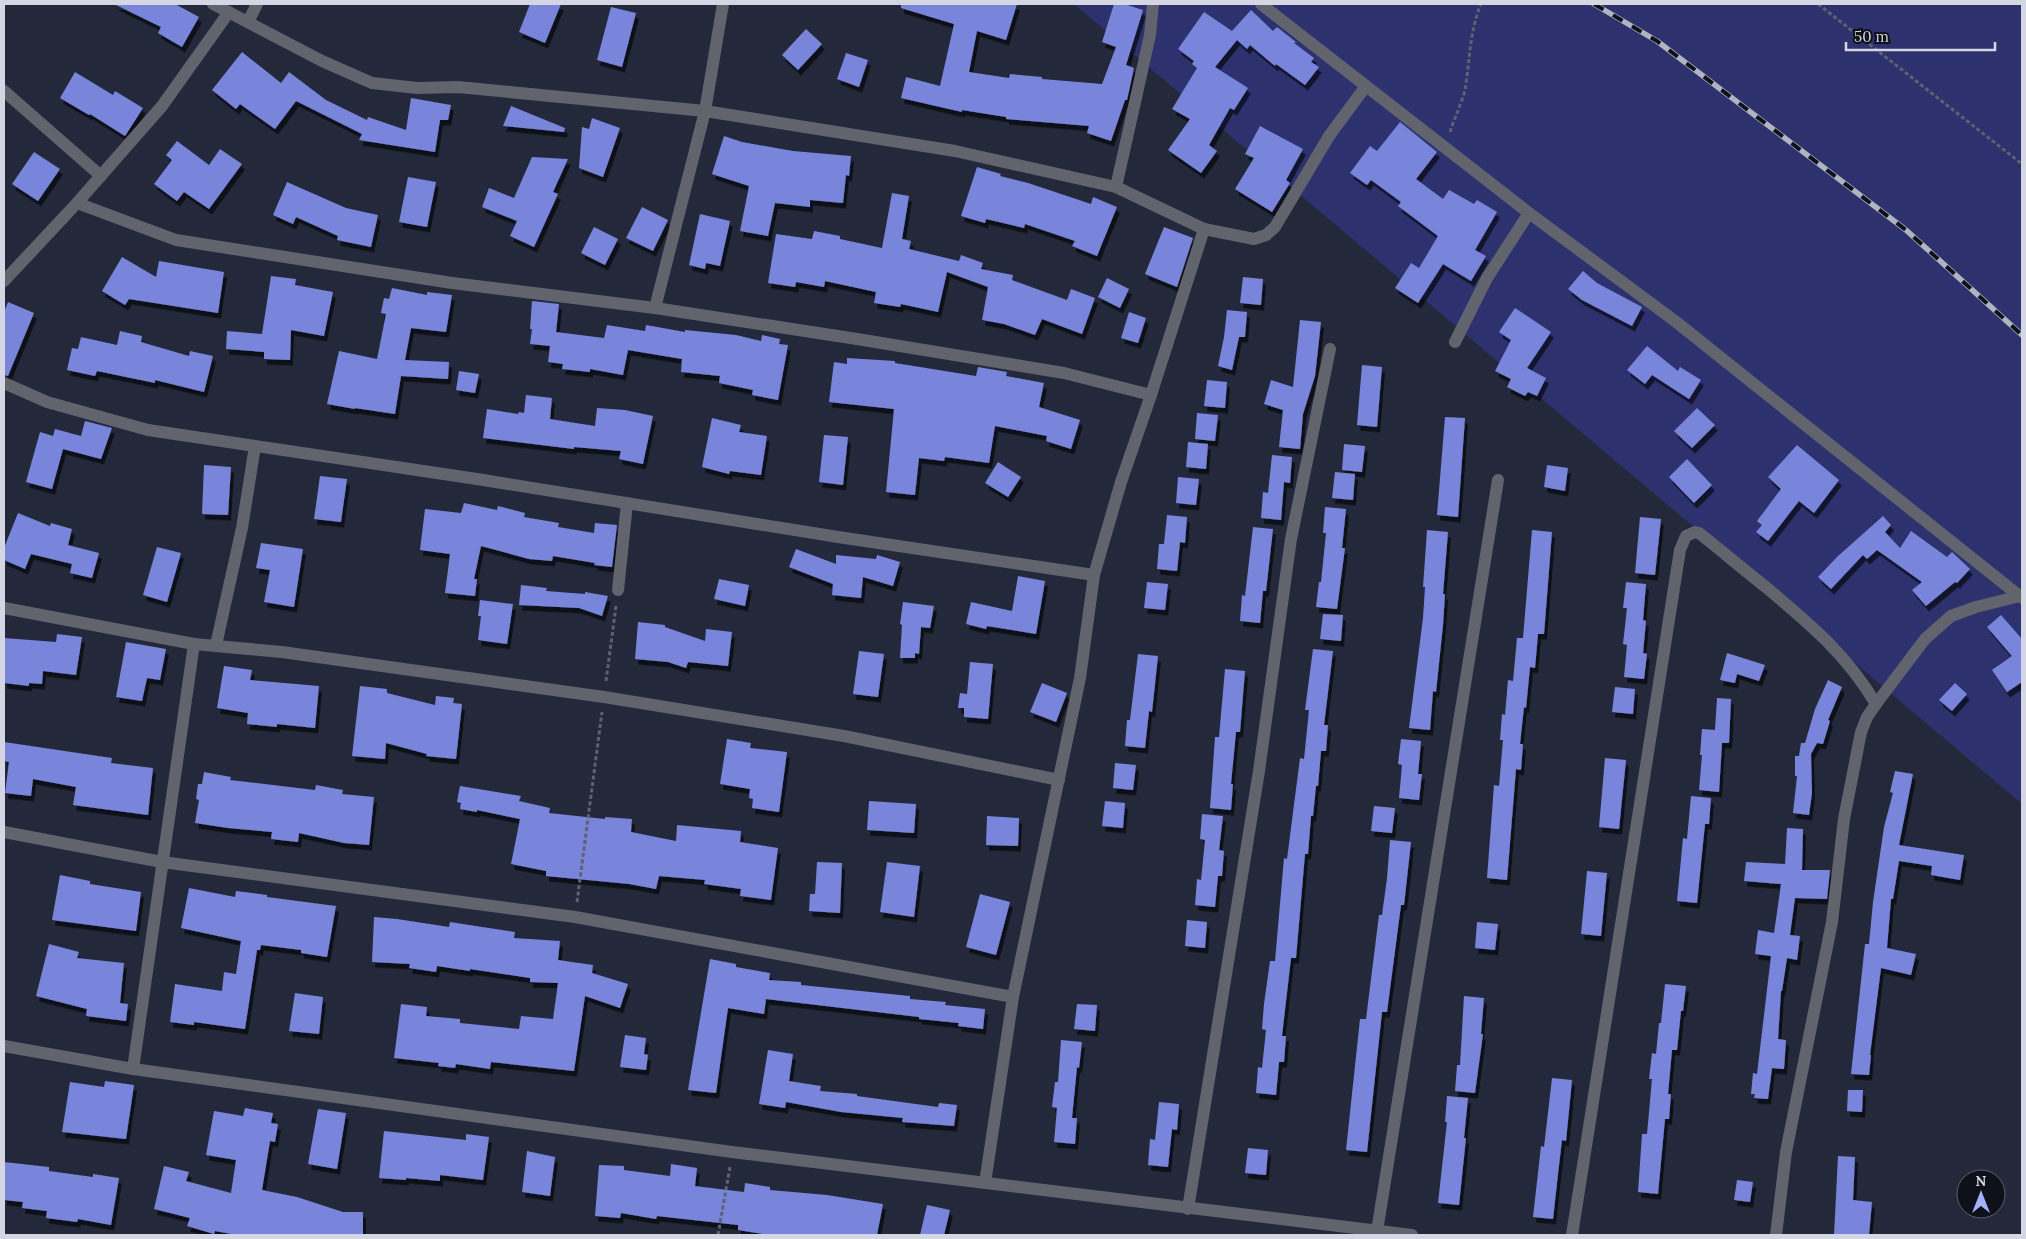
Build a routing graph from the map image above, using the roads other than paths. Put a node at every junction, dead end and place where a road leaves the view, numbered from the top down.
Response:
1 (213, 4) edge
2 (257, 4) edge
3 (723, 4) edge
4 (1153, 4) edge
5 (1261, 4) edge
6 (229, 12) junction
7 (248, 22) junction
8 (1366, 86) junction
9 (4, 91) edge
10 (705, 111) junction
11 (101, 176) junction
12 (1116, 187) junction
13 (77, 203) junction
14 (1530, 213) junction
15 (1204, 229) junction
16 (4, 281) edge
17 (656, 308) junction
18 (1455, 342) dead end
19 (1330, 349) dead end
20 (4, 383) edge
21 (1151, 395) junction
22 (255, 446) junction
23 (1498, 480) dead end
24 (627, 502) junction
25 (1094, 575) junction
26 (618, 590) road end
27 (2021, 597) edge
28 (4, 608) edge
29 (194, 644) junction
30 (216, 645) junction
31 (1876, 704) junction
32 (1059, 780) junction
33 (4, 832) edge
34 (162, 862) junction
35 (1013, 997) junction
36 (4, 1046) edge
37 (133, 1069) junction
38 (985, 1183) junction
39 (1188, 1209) junction
40 (1377, 1231) junction
41 (1412, 1235) edge
42 (1572, 1235) edge
43 (1776, 1235) edge

1 - 6 street
2 - 7 street
3 - 10 street
4 - 12 street
5 - 8 street
6 - 7 street
6 - 11 street
7 - 10 street
8 - 14 street
8 - 15 street
9 - 11 street
10 - 12 street
10 - 17 street
11 - 13 street
12 - 15 street
13 - 16 street
13 - 17 street
14 - 18 street
14 - 27 street
15 - 21 street
17 - 21 street
19 - 39 street
20 - 22 street
21 - 25 street
22 - 24 street
22 - 30 street
23 - 40 street
24 - 25 street
24 - 26 street
25 - 32 street
27 - 31 street
28 - 29 street
29 - 30 street
29 - 34 street
30 - 32 street
31 - 42 street
31 - 43 street
32 - 35 street
33 - 34 street
34 - 35 street
34 - 37 street
35 - 38 street
36 - 37 street
37 - 38 street
38 - 39 street
39 - 40 street
40 - 41 street

